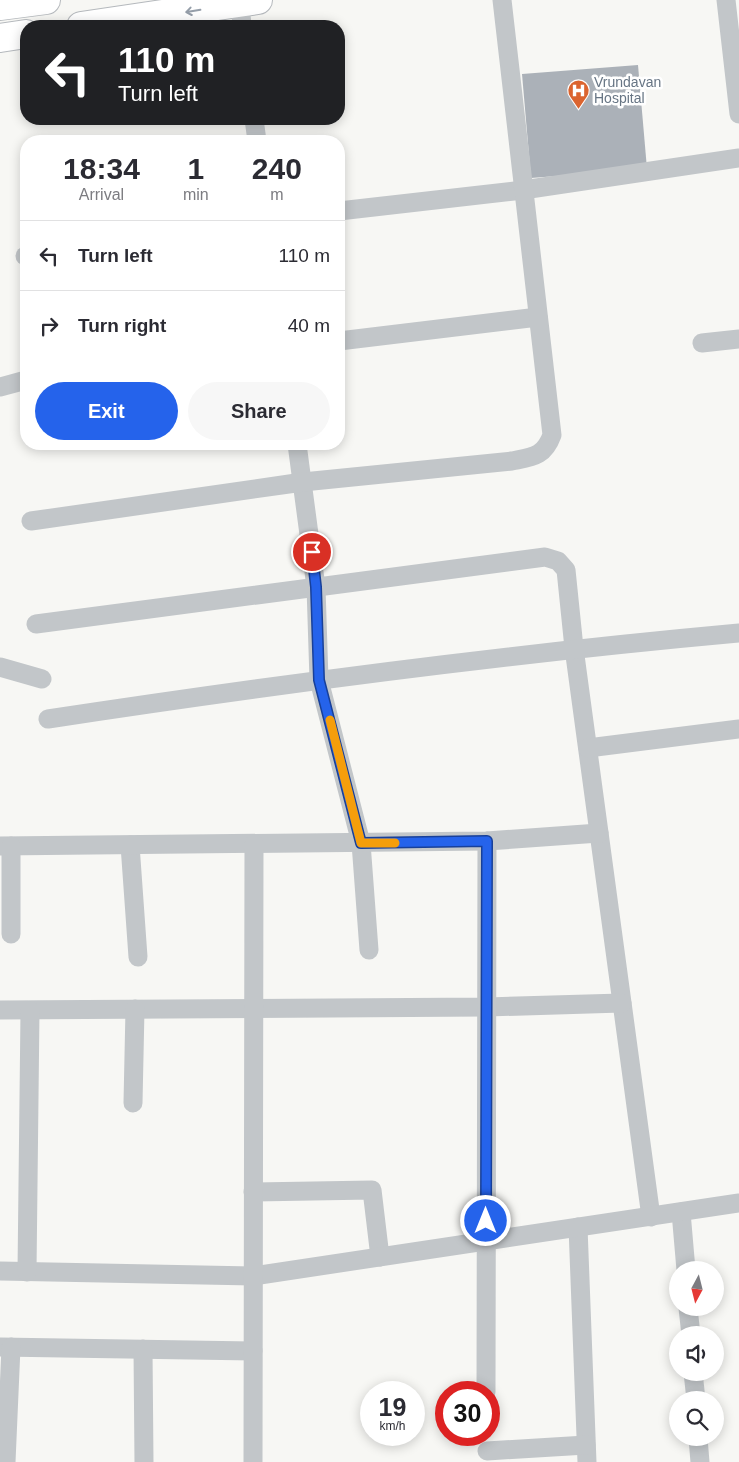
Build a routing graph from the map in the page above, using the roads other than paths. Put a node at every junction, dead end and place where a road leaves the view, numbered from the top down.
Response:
1 (46, 0) edge
2 (502, 0) edge
3 (726, 0) edge
4 (0, 6) edge
5 (247, 10) edge
6 (143, 20) edge
7 (20, 35) edge
8 (0, 38) edge
9 (739, 114) edge
10 (739, 158) edge
11 (524, 190) junction
12 (345, 210) edge
13 (538, 317) junction
14 (739, 338) edge
15 (345, 340) edge
16 (702, 343) dead end
17 (20, 382) edge
18 (0, 388) edge
19 (298, 450) edge
20 (303, 482) junction
21 (31, 521) dead end
22 (316, 587) junction
23 (36, 624) dead end
24 (739, 633) edge
25 (574, 648) junction
26 (0, 667) edge
27 (42, 679) dead end
28 (319, 680) junction
29 (48, 719) dead end
30 (739, 729) edge
31 (588, 748) junction
32 (599, 833) junction
33 (487, 841) junction
34 (361, 843) junction
35 (254, 844) junction
36 (130, 845) junction
37 (6, 846) edge
38 (11, 934) dead end
39 (370, 950) dead end
40 (138, 957) dead end
41 (622, 1003) junction
42 (254, 1007) junction
43 (487, 1007) junction
44 (135, 1009) junction
45 (0, 1010) edge
46 (30, 1011) junction
47 (133, 1103) dead end
48 (254, 1192) junction
49 (739, 1203) edge
50 (681, 1212) junction
51 (651, 1216) junction
52 (578, 1227) junction
53 (486, 1241) junction
54 (380, 1257) junction
55 (685, 1261) edge
56 (0, 1271) edge
57 (27, 1272) junction
58 (253, 1276) junction
59 (5, 1347) edge
60 (143, 1349) junction
61 (253, 1351) junction
62 (486, 1381) edge
63 (699, 1446) edge
64 (487, 1449) edge
65 (586, 1453) edge
66 (6, 1462) edge
67 (144, 1462) edge
68 (253, 1462) edge
69 (700, 1462) edge

1 - 4 main road
2 - 11 street
3 - 9 street
5 -> 6 main road
7 - 8 main road
10 - 11 street
11 - 12 street
11 - 13 street
13 - 15 street
13 - 20 street
14 - 16 street
17 - 18 street
19 - 20 street
20 - 21 street
20 - 22 street
22 - 23 street
22 - 25 street
22 - 28 street
24 - 25 street
25 - 28 street
25 - 31 street
26 - 27 street
28 - 29 street
28 - 34 street
30 - 31 street
31 - 32 street
32 - 33 street
32 - 41 street
33 - 34 street
33 - 43 street
34 - 35 street
34 - 39 street
35 - 36 street
35 - 42 street
36 - 37 street
36 - 40 street
37 - 38 street
41 - 43 street
41 - 51 street
42 - 43 street
42 - 44 street
42 - 48 street
43 - 53 street
44 - 46 street
44 - 47 street
45 - 46 street
46 - 57 street
48 - 54 street
48 - 58 street
49 - 50 street
50 - 51 street
50 - 55 street
51 - 52 street
52 - 53 street
52 - 65 street
53 - 54 street
53 - 62 street
54 - 58 street
56 - 57 street
57 - 58 street
58 - 61 street
59 - 60 street
59 - 66 street
60 - 61 street
60 - 67 street
61 - 68 street
63 - 69 street
64 - 65 street

